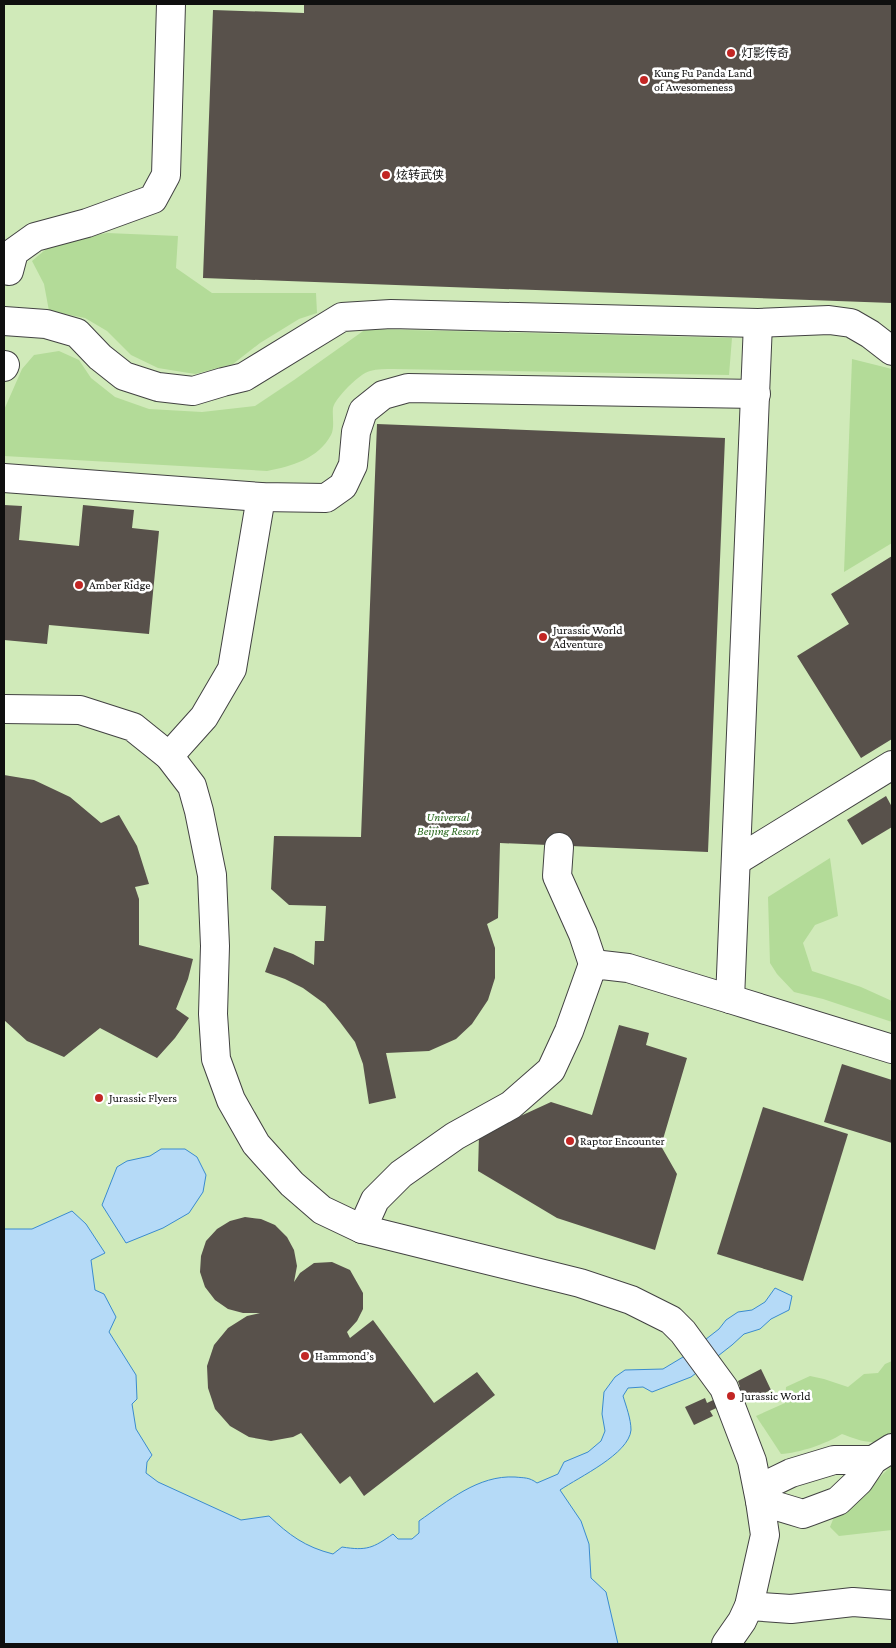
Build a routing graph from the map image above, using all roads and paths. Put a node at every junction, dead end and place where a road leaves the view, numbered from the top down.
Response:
1 (171, 4) edge
2 (9, 270) dead end
3 (4, 321) edge
4 (758, 323) junction
5 (890, 350) edge
6 (756, 394) junction
7 (4, 478) edge
8 (261, 498) junction
9 (4, 709) edge
10 (169, 756) junction
11 (892, 765) edge
12 (559, 847) dead end
13 (736, 861) junction
14 (593, 964) junction
15 (730, 999) junction
16 (892, 1049) edge
17 (362, 1229) junction
18 (882, 1454) edge
19 (759, 1495) junction
20 (892, 1605) edge
21 (749, 1606) junction
22 (726, 1644) edge

1 - 2 street
3 - 4 street
4 - 5 street
4 - 6 street
6 - 8 street
6 - 13 street
7 - 8 street
8 - 10 street
9 - 10 street
10 - 17 street
11 - 13 street
12 - 14 street
13 - 15 street
14 - 15 street
14 - 17 street
15 - 16 street
17 - 19 street
18 - 19 street
18 - 19 street
19 - 21 street
20 - 21 street
21 - 22 street

